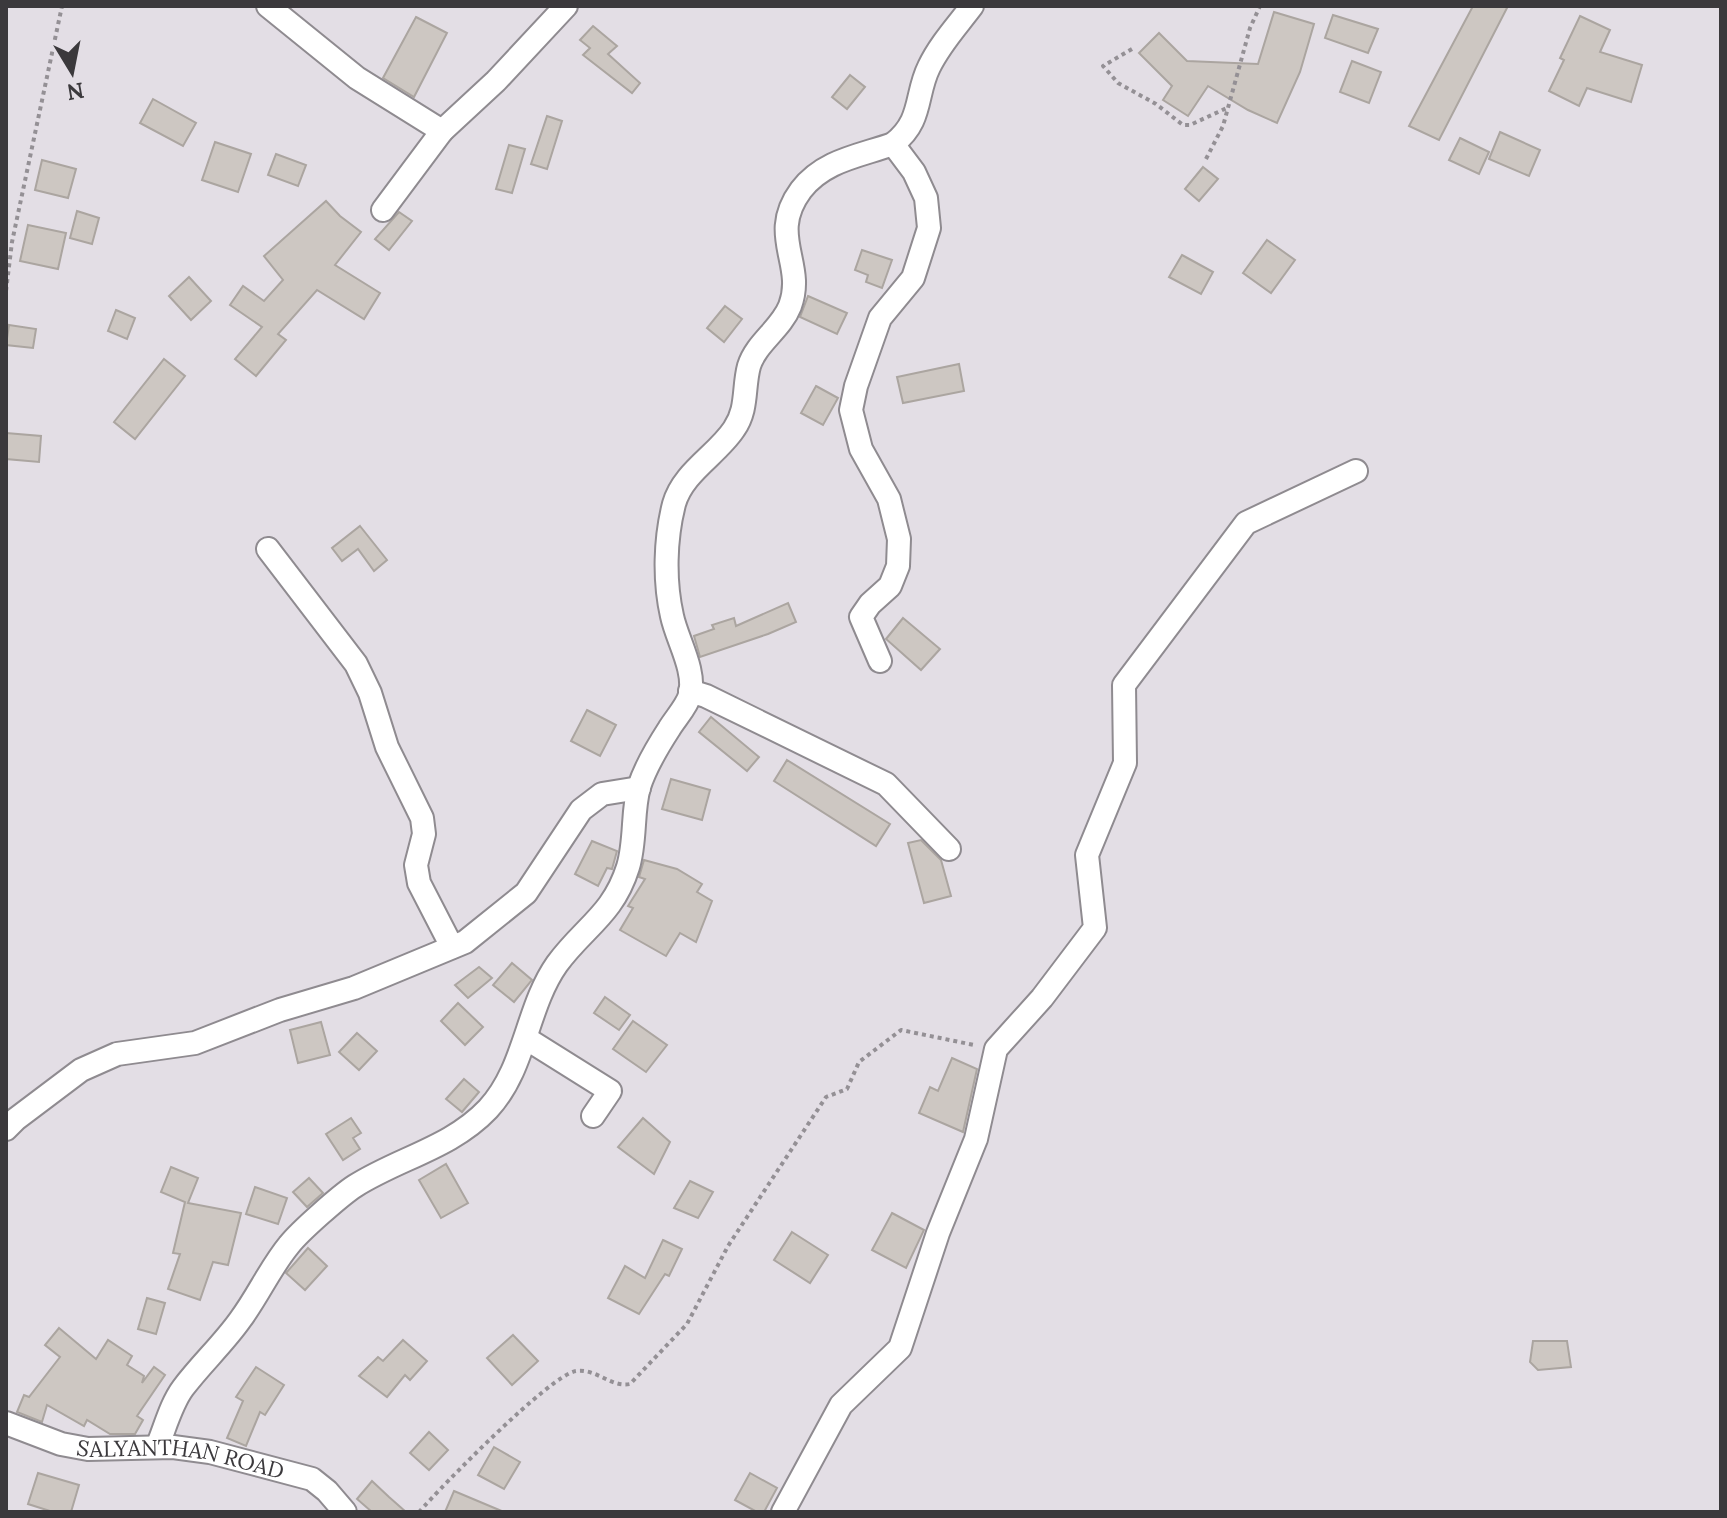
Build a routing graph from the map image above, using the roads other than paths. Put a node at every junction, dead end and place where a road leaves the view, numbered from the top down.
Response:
1 (268, 6) edge
2 (566, 6) edge
3 (972, 6) edge
4 (442, 131) junction
5 (893, 144) junction
6 (383, 210) dead end
7 (1356, 471) dead end
8 (268, 549) dead end
9 (880, 661) dead end
10 (690, 691) junction
11 (639, 788) junction
12 (949, 849) dead end
13 (452, 947) junction
14 (527, 1039) junction
15 (593, 1116) dead end
16 (6, 1129) edge
17 (6, 1423) edge
18 (157, 1447) junction
19 (345, 1512) edge
20 (783, 1512) edge

1 - 4 street
2 - 4 street
3 - 5 street
4 - 6 street
5 - 9 street
5 - 10 street
7 - 20 street
8 - 13 street
10 - 11 street
10 - 12 street
11 - 13 street
11 - 14 street
13 - 16 street
14 - 15 street
14 - 18 street
17 - 18 street, SALYANTHAN ROAD
18 - 19 street, SALYANTHAN ROAD

